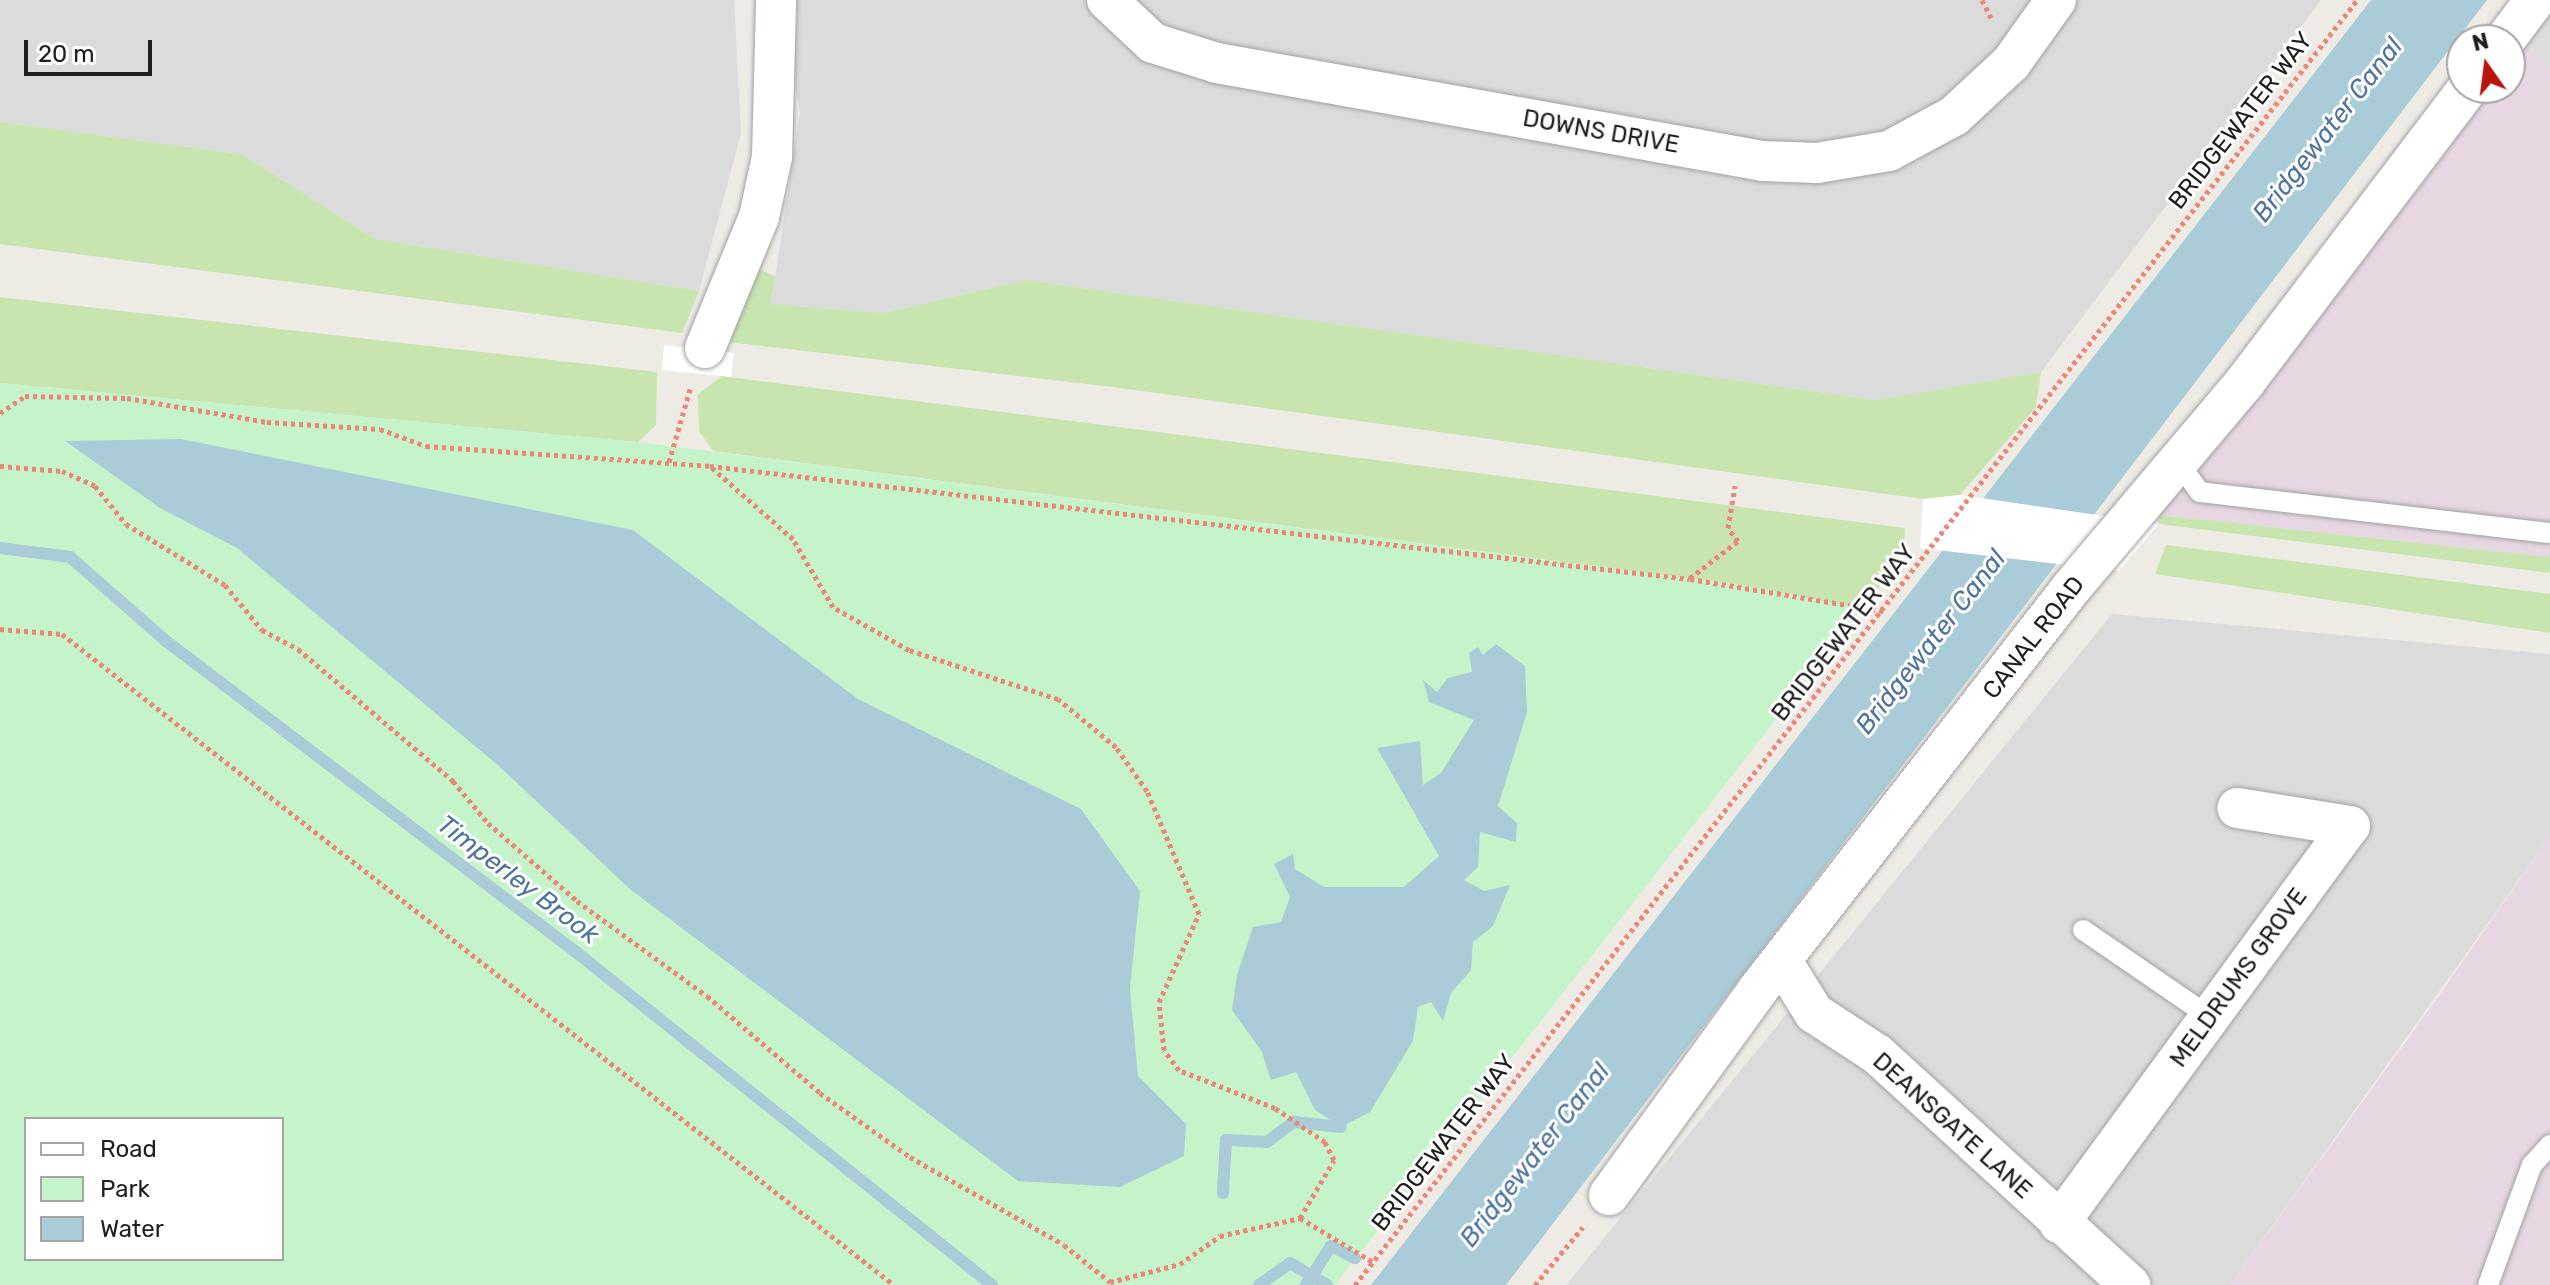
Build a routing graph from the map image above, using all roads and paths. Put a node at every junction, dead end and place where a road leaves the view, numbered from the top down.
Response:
1 (776, 0) edge
2 (1107, 0) edge
3 (2056, 0) edge
4 (2357, 0) edge
5 (2535, 0) edge
6 (2517, 24) edge
7 (2456, 104) edge
8 (705, 348) joint
9 (0, 413) edge
10 (669, 462) junction
11 (2178, 462) junction
12 (0, 466) edge
13 (710, 466) junction
14 (1735, 486) dead end
15 (2550, 533) edge
16 (1690, 579) junction
17 (1884, 611) junction
18 (0, 629) edge
19 (2237, 808) dead end
20 (2083, 930) dead end
21 (1783, 963) junction
22 (2210, 1017) junction
23 (2550, 1145) edge
24 (1609, 1195) joint
25 (1300, 1218) junction
26 (2059, 1223) junction
27 (1373, 1262) junction
28 (894, 1285) edge
29 (1355, 1285) edge
30 (1535, 1285) edge
31 (2130, 1285) edge
32 (2488, 1285) edge

1 - 8 street
2 - 3 street, DOWNS DRIVE
4 - 17 path, BRIDGEWATER WAY
5 - 6 street
7 - 11 street, CANAL ROAD
8 - 10 path
9 - 10 path
10 - 13 path
11 - 15 lane
11 - 21 street, CANAL ROAD
12 - 25 path
13 - 16 path
13 - 25 path
14 - 16 path
16 - 17 path
17 - 27 path, BRIDGEWATER WAY
18 - 28 path
19 - 22 street, MELDRUMS GROVE
20 - 22 lane
21 - 24 street, CANAL ROAD
21 - 26 street, DEANSGATE LANE
22 - 26 street, MELDRUMS GROVE
23 - 32 lane
24 - 30 path
25 - 27 path
26 - 31 street, DEANSGATE LANE
27 - 29 path, BRIDGEWATER WAY

